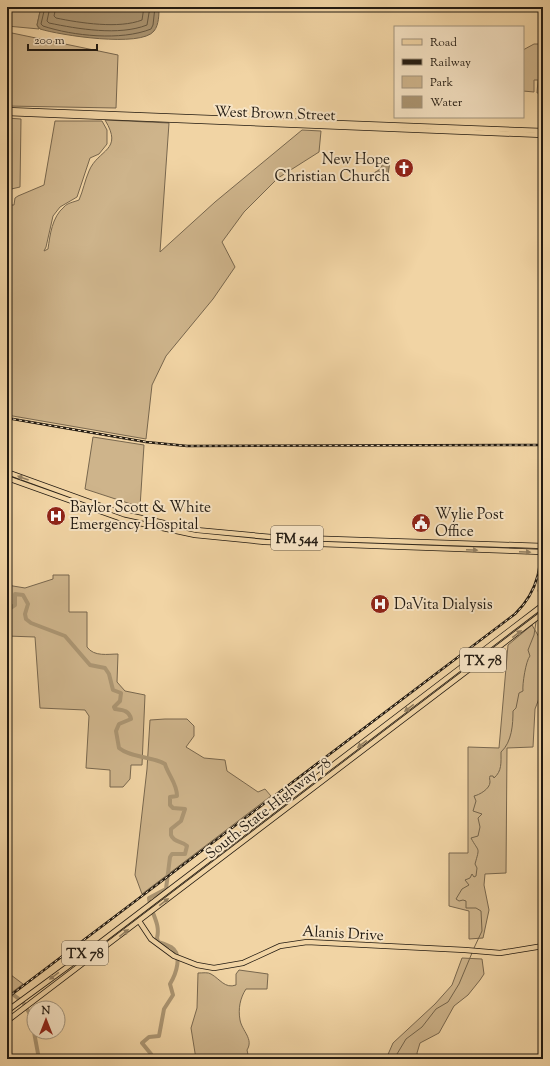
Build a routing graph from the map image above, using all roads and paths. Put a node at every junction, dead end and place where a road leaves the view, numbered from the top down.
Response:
1 (7, 110) edge
2 (7, 113) edge
3 (233, 121) junction
4 (277, 122) dead end
5 (260, 124) junction
6 (334, 125) junction
7 (543, 131) edge
8 (543, 135) edge
9 (7, 472) edge
10 (7, 478) edge
11 (38, 487) junction
12 (397, 545) junction
13 (508, 545) junction
14 (543, 546) edge
15 (508, 551) junction
16 (543, 552) edge
17 (543, 605) edge
18 (543, 613) edge
19 (426, 695) junction
20 (431, 700) junction
21 (139, 920) junction
22 (543, 946) edge
23 (7, 1011) edge
24 (7, 1021) edge

1 - 3 main road, West Brown Street
2 - 3 main road, West Brown Street
3 - 5 main road, West Brown Street
3 - 6 main road, West Brown Street
4 - 5 main road
5 - 6 main road, West Brown Street
6 - 7 main road, West Brown Street
6 - 8 main road, West Brown Street
11 -> 9 main road, FM 544 / FM 544
10 - 11 main road, FM 544 / FM 544
11 - 12 main road, FM 544 / FM 544
12 - 13 main road, FM 544 / FM 544
12 -> 15 main road, FM 544 / FM 544
13 - 14 main road, FM 544 / FM 544
13 - 15 main road
15 -> 16 main road, FM 544 / FM 544
17 - 19 main road, South State Highway 78 / TX 78
20 -> 18 main road, South State Highway 78 / TX 78
19 - 20 main road
19 -> 23 main road, South State Highway 78 / TX 78
21 -> 20 main road, South State Highway 78 / TX 78
21 - 22 main road, Alanis Drive
24 -> 21 main road, South State Highway 78 / TX 78

